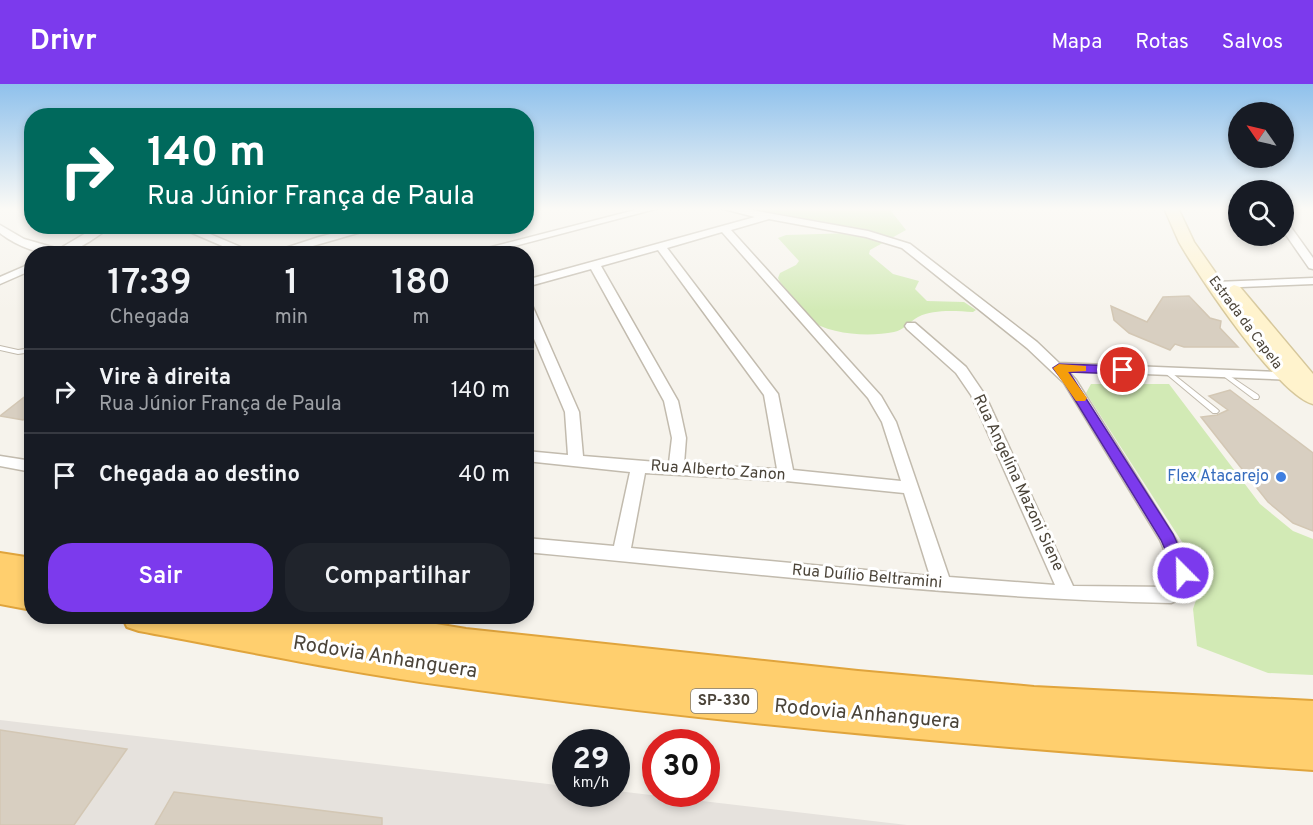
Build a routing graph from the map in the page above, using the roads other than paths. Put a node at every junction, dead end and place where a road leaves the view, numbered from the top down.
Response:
1 (678, 243) edge
2 (737, 243) edge
3 (895, 243) edge
4 (1187, 243) edge
5 (1202, 243) edge
6 (1296, 243) edge
7 (661, 247) junction
8 (595, 265) junction
9 (1313, 266) edge
10 (24, 270) edge
11 (0, 281) edge
12 (1313, 281) edge
13 (534, 282) edge
14 (1223, 285) junction
15 (534, 324) edge
16 (911, 326) dead end
17 (0, 348) edge
18 (24, 350) edge
19 (1059, 368) junction
20 (1166, 371) junction
21 (1224, 374) junction
22 (1284, 376) junction
23 (1309, 380) edge
24 (1256, 397) dead end
25 (1313, 398) edge
26 (1215, 411) dead end
27 (534, 457) edge
28 (576, 460) junction
29 (0, 461) edge
30 (24, 464) edge
31 (639, 467) junction
32 (676, 468) junction
33 (786, 475) junction
34 (909, 488) junction
35 (534, 545) edge
36 (621, 554) junction
37 (0, 566) edge
38 (24, 570) edge
39 (942, 584) junction
40 (0, 590) edge
41 (1068, 593) junction
42 (24, 594) edge
43 (185, 624) edge
44 (339, 624) edge
45 (1313, 720) edge
46 (1313, 750) edge

1 - 7 street
2 - 34 street
3 - 19 street
4 - 14 main road, Estrada da Capela
5 - 14 main road, Estrada da Capela
6 - 9 street
7 - 8 street
7 - 33 street
8 - 13 street
8 - 32 street
10 - 11 street
12 - 14 street
14 - 22 main road, Estrada da Capela
14 - 23 main road, Estrada da Capela
15 - 28 street
16 - 41 street, Rua Angelina Mazoni Siene
17 - 18 lane
19 - 20 street
19 - 41 street, Rua Duílio Beltramini
20 - 21 street
20 - 26 lane
21 - 22 street
21 - 24 lane
22 - 23 street
22 - 25 main road, Estrada da Capela
27 - 28 street, Rua Alberto Zanon
28 - 31 street, Rua Alberto Zanon
29 - 30 street
31 - 32 street, Rua Alberto Zanon
31 - 36 street
32 - 33 street, Rua Alberto Zanon
33 - 34 street, Rua Alberto Zanon
34 - 39 street
35 - 36 street, Rua Duílio Beltramini
36 - 39 street, Rua Duílio Beltramini
37 - 38 highway
39 - 41 street, Rua Duílio Beltramini
40 - 42 highway
43 - 46 highway, Rodovia Anhanguera / SP-330
44 - 45 highway, Rodovia Anhanguera / SP-330

